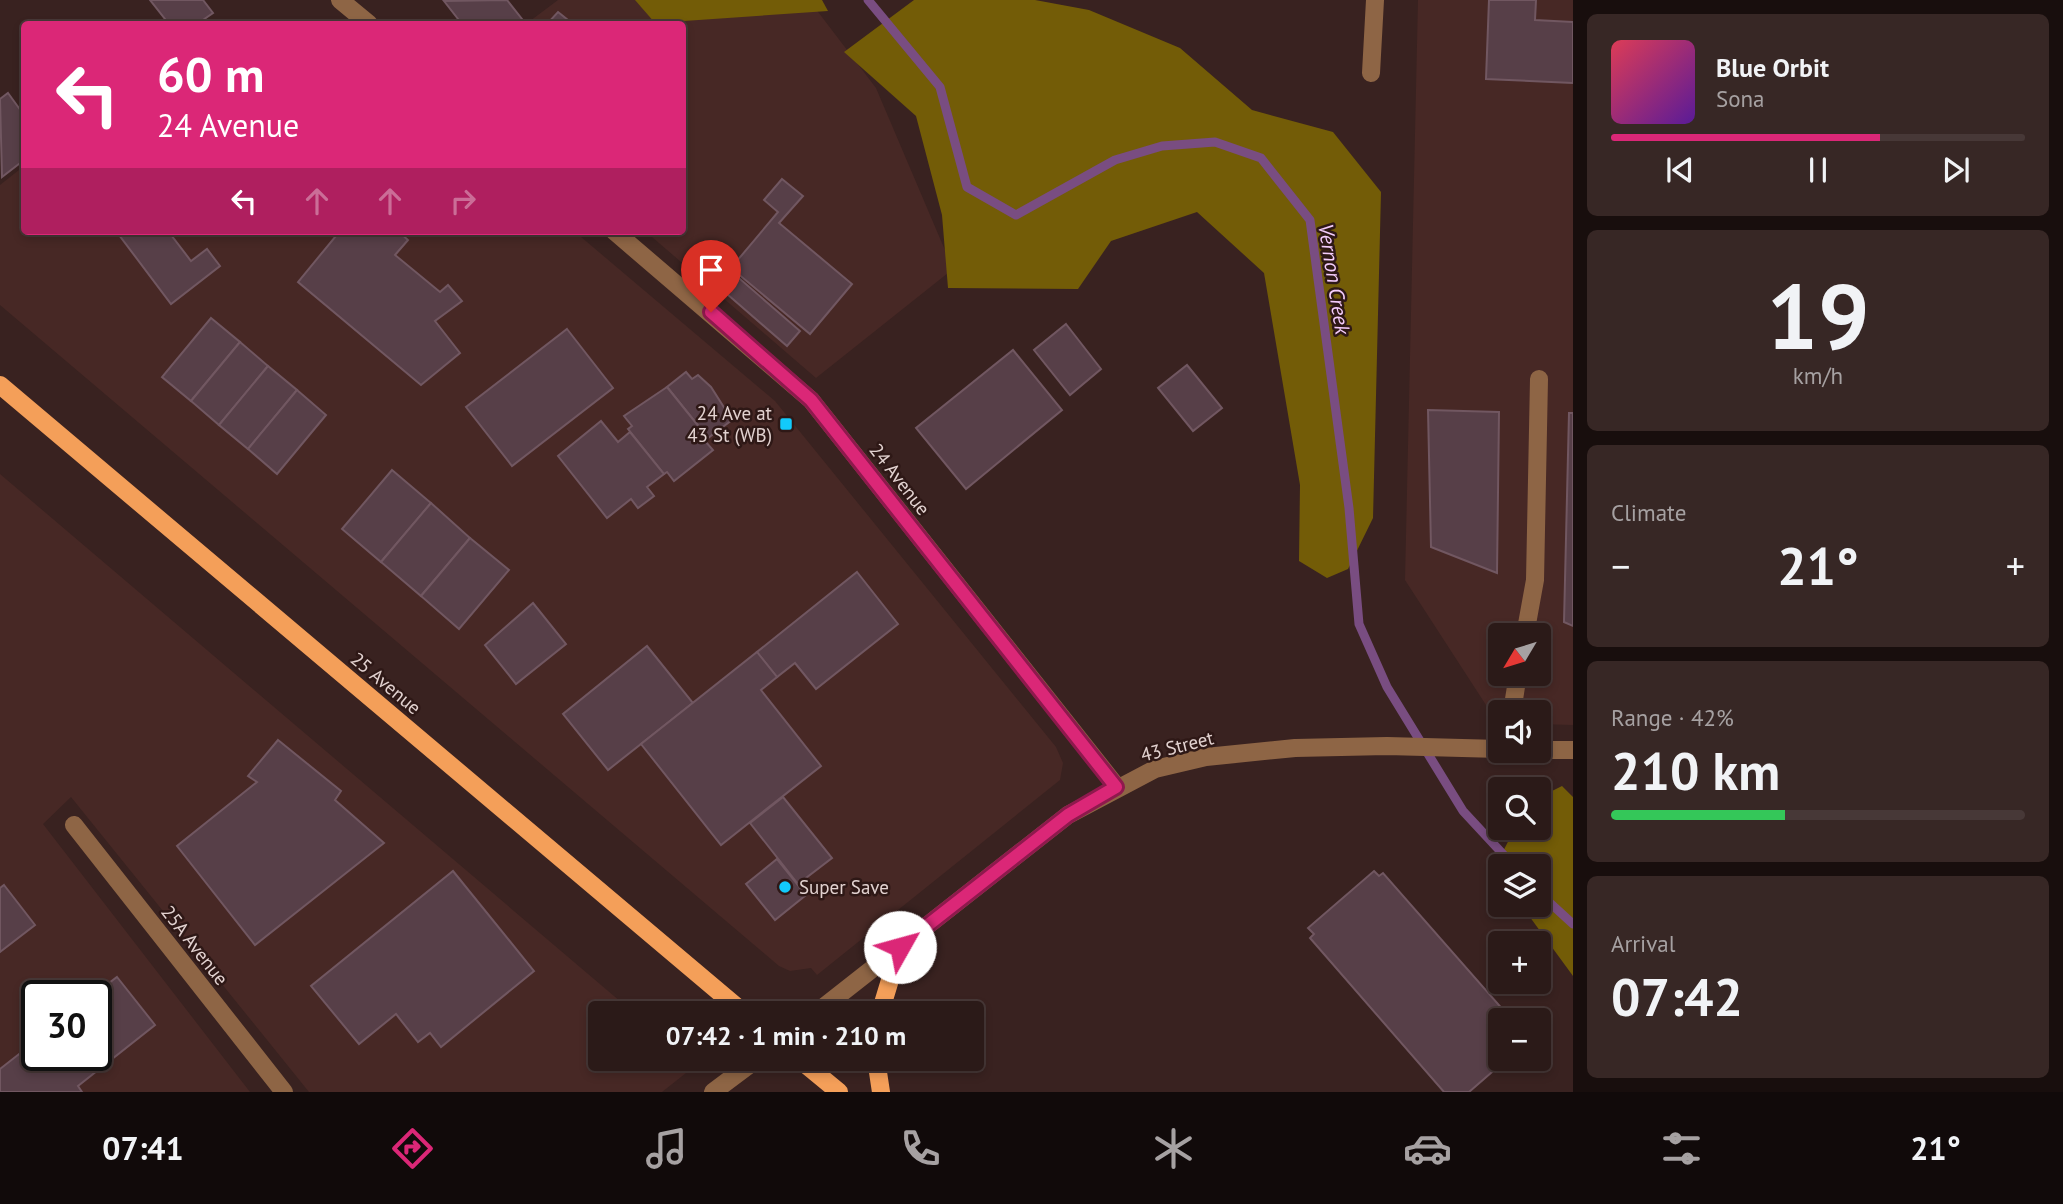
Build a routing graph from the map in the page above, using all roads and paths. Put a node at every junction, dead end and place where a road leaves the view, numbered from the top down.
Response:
1 (340, 0) edge
2 (1375, 0) edge
3 (365, 21) edge
4 (1371, 73) dead end
5 (619, 235) edge
6 (1539, 379) dead end
7 (0, 385) edge
8 (1527, 623) edge
9 (1488, 749) edge
10 (1551, 750) edge
11 (1573, 750) edge
12 (1116, 787) junction
13 (74, 825) dead end
14 (900, 947) junction
15 (730, 1001) edge
16 (831, 1001) edge
17 (884, 1001) edge
18 (741, 1071) edge
19 (814, 1071) edge
20 (878, 1071) edge
21 (284, 1092) edge
22 (713, 1092) edge
23 (839, 1092) edge
24 (881, 1092) edge

1 - 3 street
2 - 4 street
5 - 12 street, 24 Avenue
6 - 8 street
7 - 15 main road, 25 Avenue
9 - 12 street, 43 Street
10 - 11 street
12 - 14 street, 43 Street
13 - 21 street, 25A Avenue
14 - 16 street, 43 Street
14 - 17 main road
18 - 22 street
19 - 23 main road
20 - 24 main road

